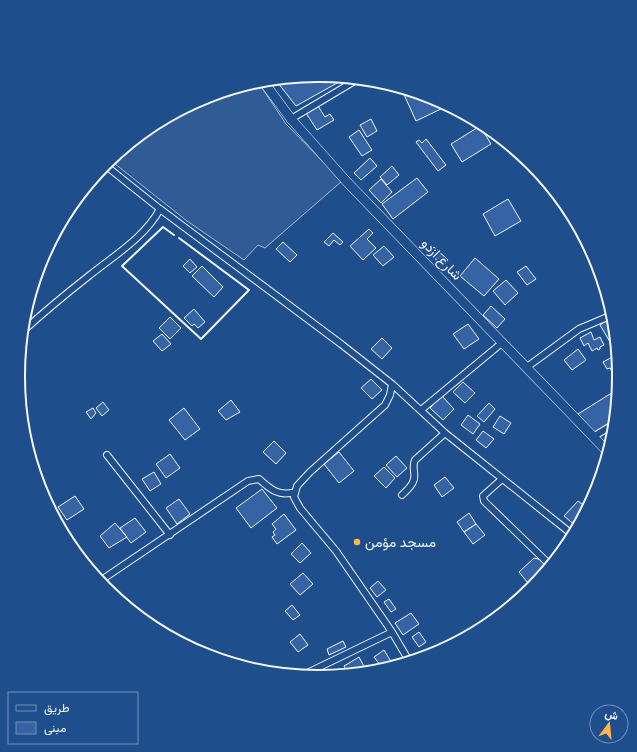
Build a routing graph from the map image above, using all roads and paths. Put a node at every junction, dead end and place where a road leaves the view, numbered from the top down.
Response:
1 (349, 84) edge
2 (267, 87) edge
3 (291, 119) junction
4 (110, 169) edge
5 (160, 208) junction
6 (606, 318) edge
7 (30, 325) edge
8 (504, 342) junction
9 (527, 366) junction
10 (392, 384) junction
11 (421, 410) junction
12 (607, 428) edge
13 (445, 433) junction
14 (593, 436) junction
15 (603, 447) edge
16 (107, 455) dead end
17 (502, 479) junction
18 (294, 492) junction
19 (402, 495) dead end
20 (568, 531) edge
21 (170, 535) junction
22 (546, 561) edge
23 (105, 578) edge
24 (392, 632) junction
25 (406, 656) edge
26 (314, 670) edge

1 - 3 street
2 - 3 street, شارع ازدو
3 - 8 street, شارع ازدو
4 - 5 street
5 - 7 street
5 - 10 street
6 - 9 street
8 - 9 street, شارع ازدو
8 - 11 street
9 - 14 street, شارع ازدو
10 - 11 street
10 - 18 street
11 - 13 street
12 - 14 street
13 - 17 street
13 - 19 street
14 - 15 street, شارع ازدو
16 - 21 street
17 - 20 street
17 - 22 street
18 - 21 street
18 - 24 street
21 - 23 street
24 - 25 street
24 - 26 street

